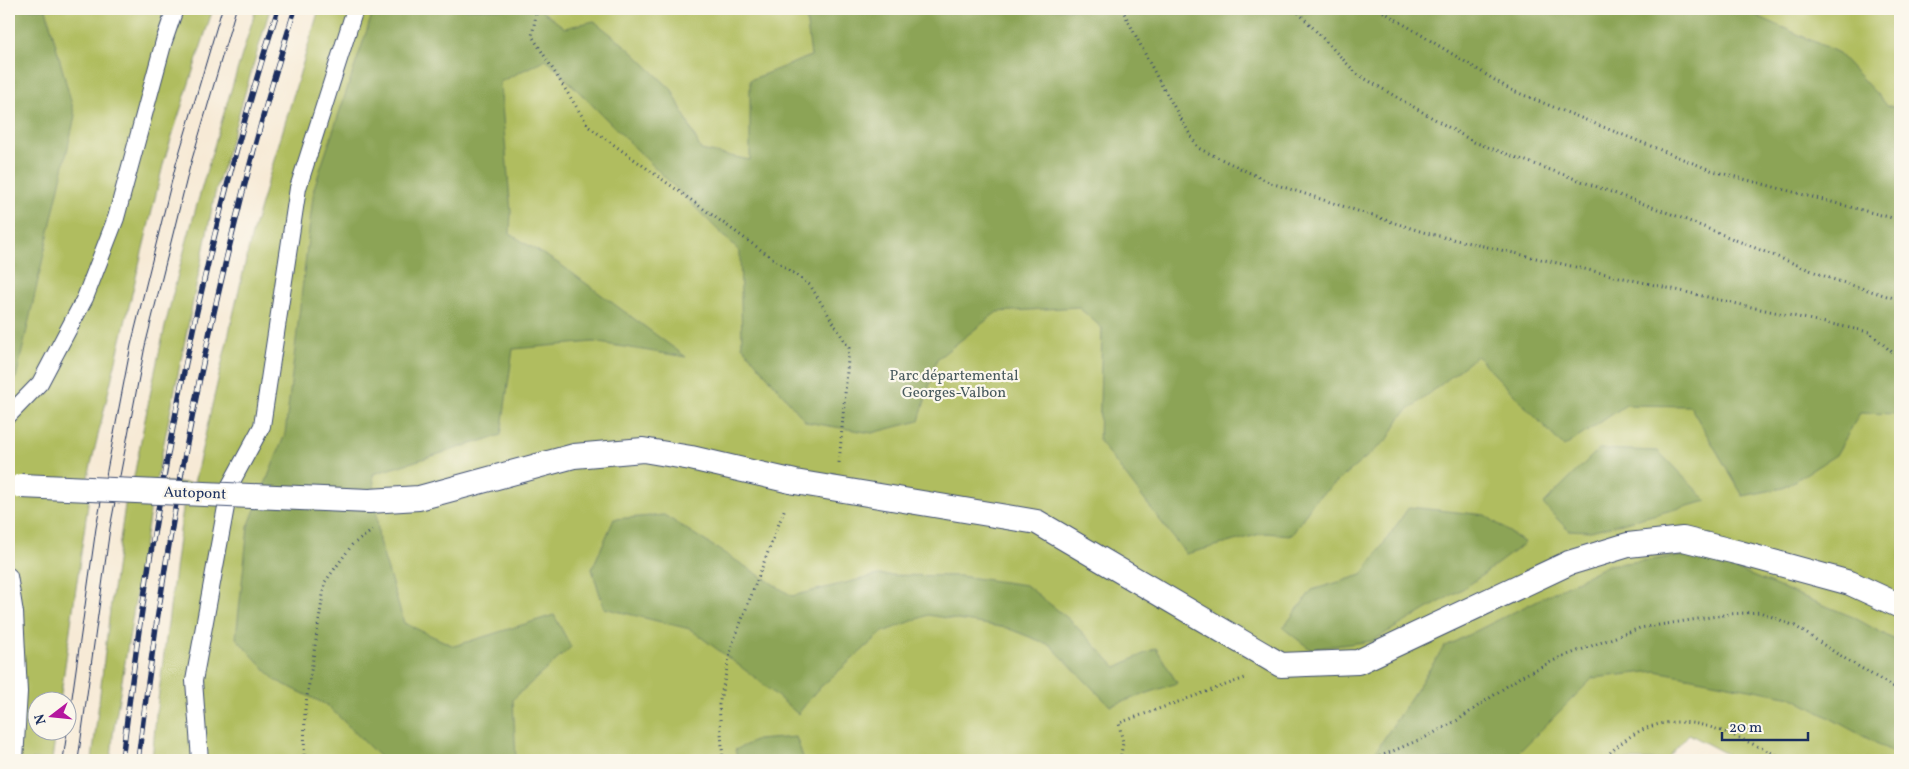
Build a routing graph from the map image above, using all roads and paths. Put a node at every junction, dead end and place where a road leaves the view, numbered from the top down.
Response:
1 (174, 9) edge
2 (355, 9) edge
3 (537, 9) edge
4 (1122, 9) edge
5 (1295, 9) edge
6 (1379, 9) edge
7 (1900, 220) edge
8 (1900, 300) edge
9 (1900, 359) edge
10 (9, 415) edge
11 (796, 482) junction
12 (21, 486) dead end
13 (837, 488) junction
14 (382, 524) dead end
15 (9, 576) edge
16 (1900, 606) edge
17 (1281, 665) junction
18 (1900, 691) edge
19 (16, 760) edge
20 (200, 760) edge
21 (304, 760) edge
22 (723, 760) edge
23 (1120, 760) edge
24 (1376, 760) edge
25 (1603, 760) edge
26 (1787, 760) edge

1 - 10 lane
2 - 20 lane
3 - 13 path
4 - 9 path
5 - 8 path
6 - 7 path
11 - 12 street, Autopont, bridge
11 - 13 street, Autopont
11 - 22 path
13 - 17 street, Autopont
14 - 21 path
15 - 19 lane
16 - 17 street
17 - 23 path
18 - 24 path
25 - 26 path

